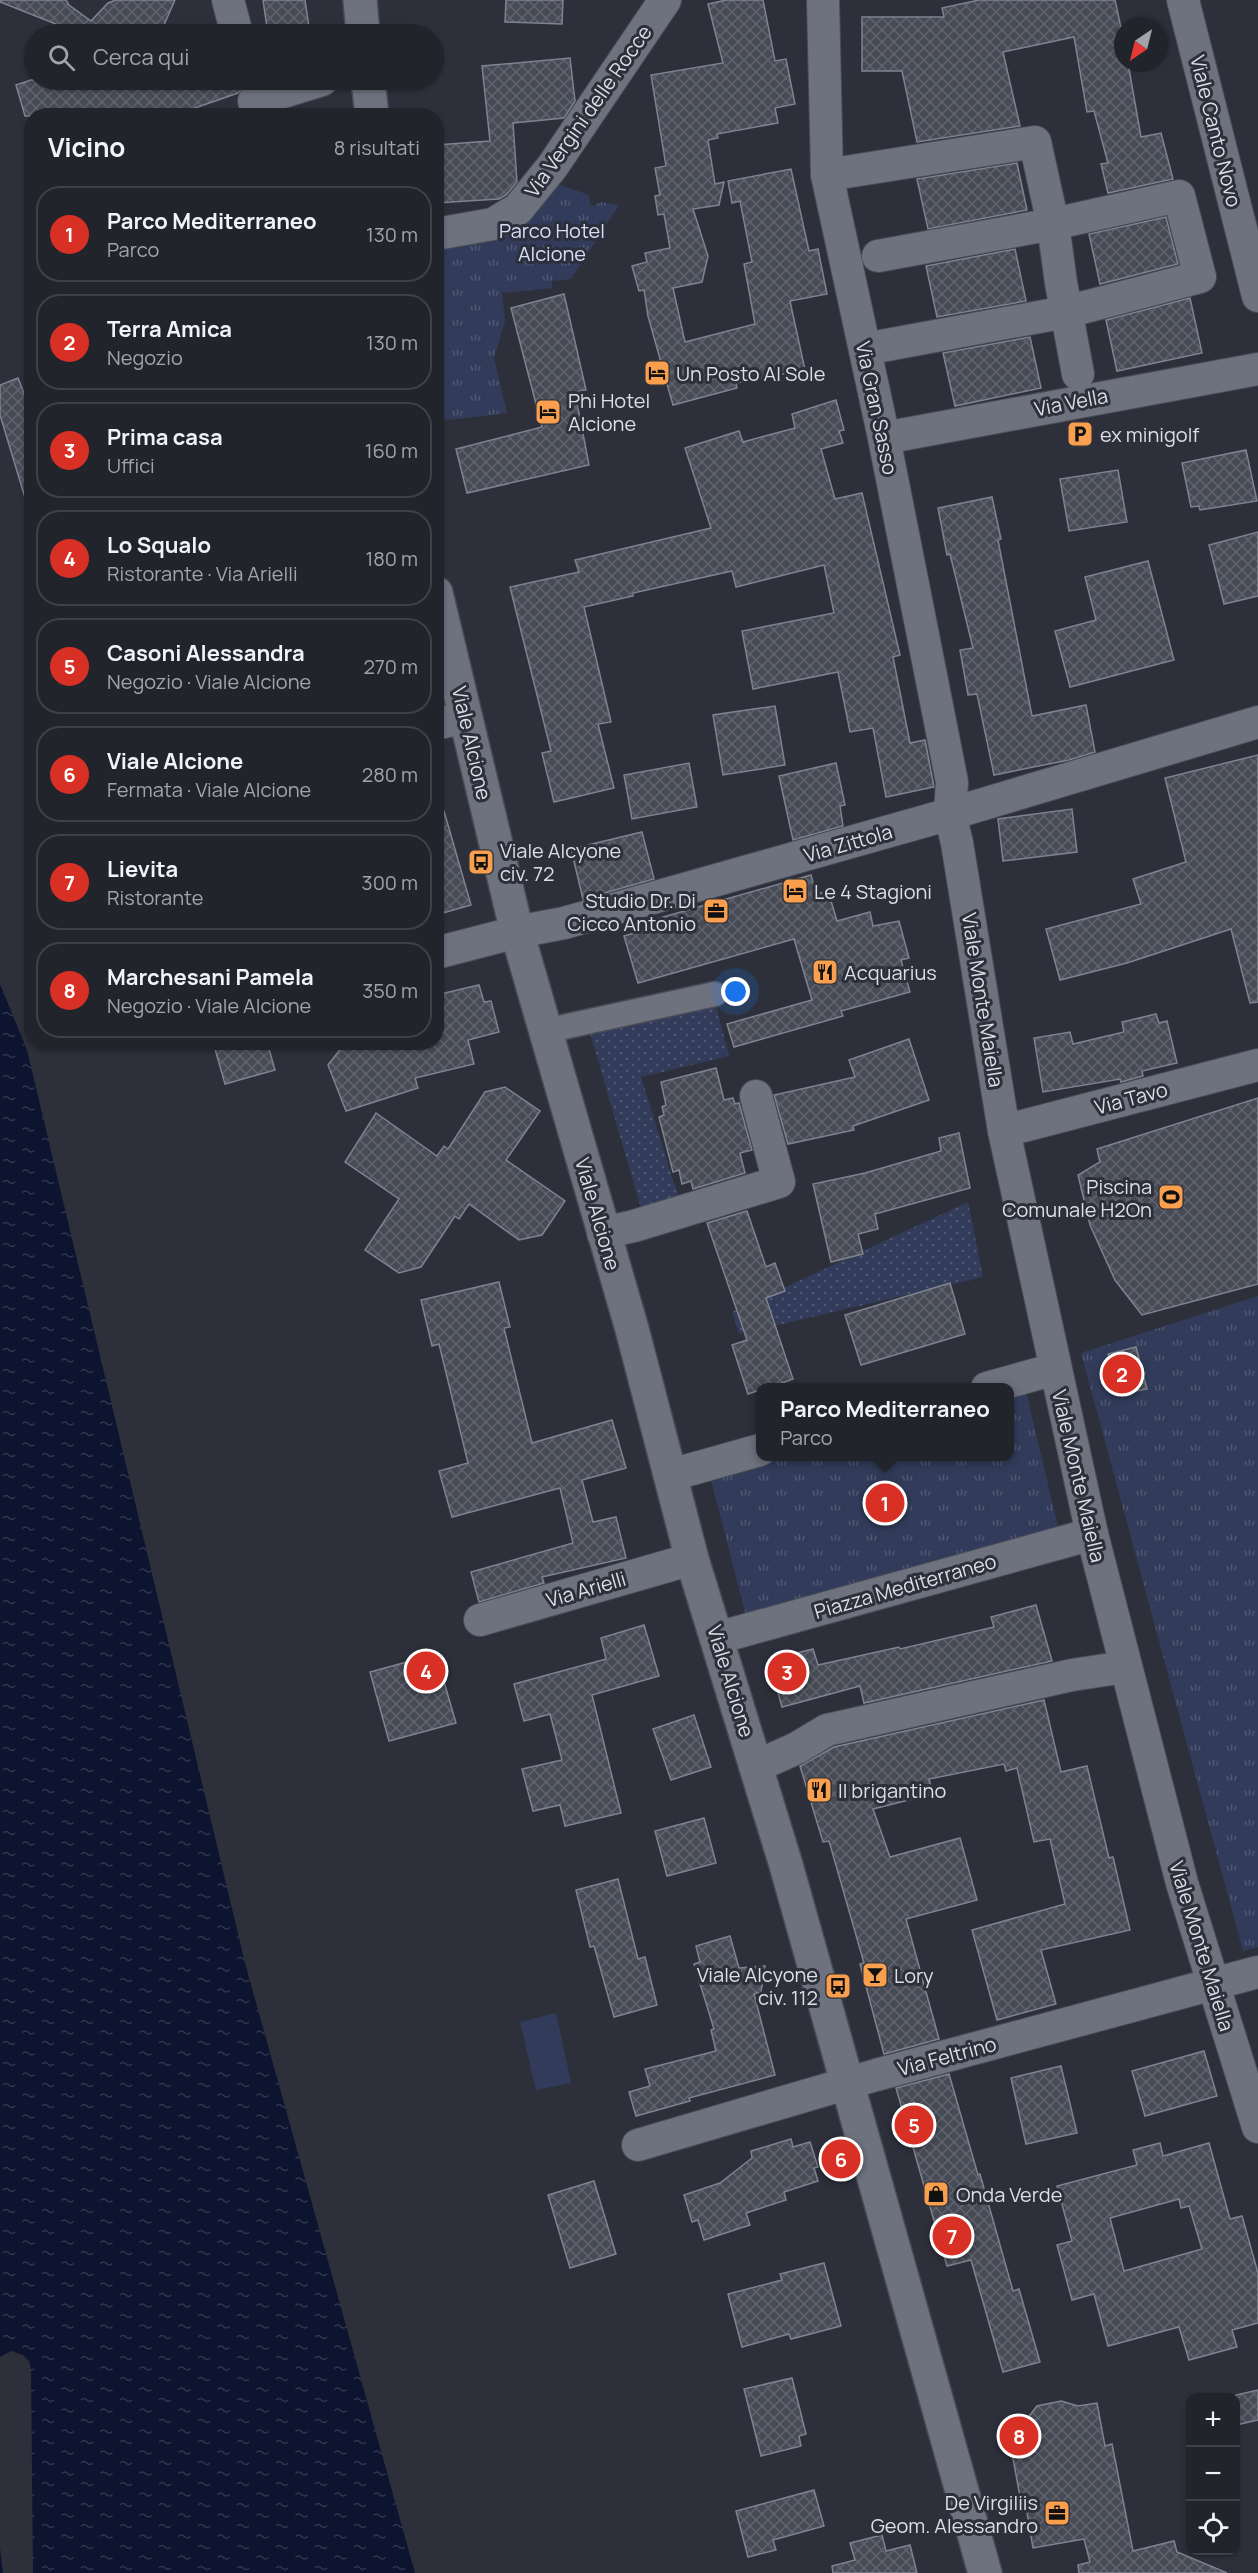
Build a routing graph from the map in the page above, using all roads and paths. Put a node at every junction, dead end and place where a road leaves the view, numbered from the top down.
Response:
1 (228, 0) edge
2 (360, 0) edge
3 (665, 0) edge
4 (823, 0) edge
5 (1183, 0) edge
6 (234, 24) edge
7 (362, 24) edge
8 (284, 90) edge
9 (369, 90) edge
10 (254, 98) edge
11 (371, 108) edge
12 (827, 175) junction
13 (1053, 224) junction
14 (444, 233) edge
15 (878, 256) dead end
16 (1258, 296) edge
17 (1066, 312) junction
18 (865, 349) junction
19 (1258, 369) edge
20 (1078, 374) dead end
21 (884, 438) junction
22 (444, 661) edge
23 (451, 720) edge
24 (1258, 722) edge
25 (950, 814) junction
26 (517, 932) junction
27 (444, 951) edge
28 (715, 994) dead end
29 (545, 1031) junction
30 (1258, 1065) edge
31 (756, 1096) dead end
32 (1004, 1131) junction
33 (603, 1233) junction
34 (1054, 1369) junction
35 (1005, 1383) edge
36 (756, 1451) edge
37 (671, 1475) junction
38 (1092, 1534) junction
39 (692, 1558) junction
40 (480, 1620) dead end
41 (717, 1638) junction
42 (1125, 1667) junction
43 (757, 1766) junction
44 (1258, 1972) edge
45 (1213, 1984) junction
46 (848, 2083) junction
47 (1258, 2127) edge
48 (638, 2145) dead end
49 (985, 2573) edge

1 - 6 street
2 - 7 street
3 - 14 street, Via Vergini delle Rocce
4 - 12 street, Via Gran Sasso
5 - 16 street, Viale Canto Novo
8 - 10 street
9 - 11 street
12 - 13 street
12 - 18 street, Via Gran Sasso
13 - 15 street
13 - 17 street
13 - 17 street
17 - 18 street
17 - 20 street
18 - 21 street, Via Gran Sasso
19 - 21 street, Via Vella
21 - 25 street, Via Gran Sasso
22 - 23 street, Viale Alcione
23 - 26 street, Viale Alcione
24 - 25 street, Via Zittola
25 - 26 street, Via Zittola
25 - 32 street, Viale Monte Maiella
26 - 27 street, Via Zittola
26 - 29 street, Viale Alcione
28 - 29 street
29 - 33 street, Viale Alcione
30 - 32 street, Via Tavo
31 - 33 street
32 - 34 street, Viale Monte Maiella
33 - 37 street, Viale Alcione
34 - 35 street
34 - 38 street, Viale Monte Maiella
36 - 37 street
37 - 39 street, Viale Alcione
38 - 41 street, Piazza Mediterraneo
38 - 42 street, Viale Monte Maiella
39 - 40 street, Via Arielli
39 - 41 street, Viale Alcione
41 - 43 street, Viale Alcione
42 - 43 street
42 - 45 street, Viale Monte Maiella
43 - 46 street, Viale Alcione
44 - 45 street, Via Feltrino
45 - 46 street, Via Feltrino
45 - 47 street, Viale Monte Maiella
46 - 48 street, Via Feltrino
46 - 49 street, Viale Alcione

